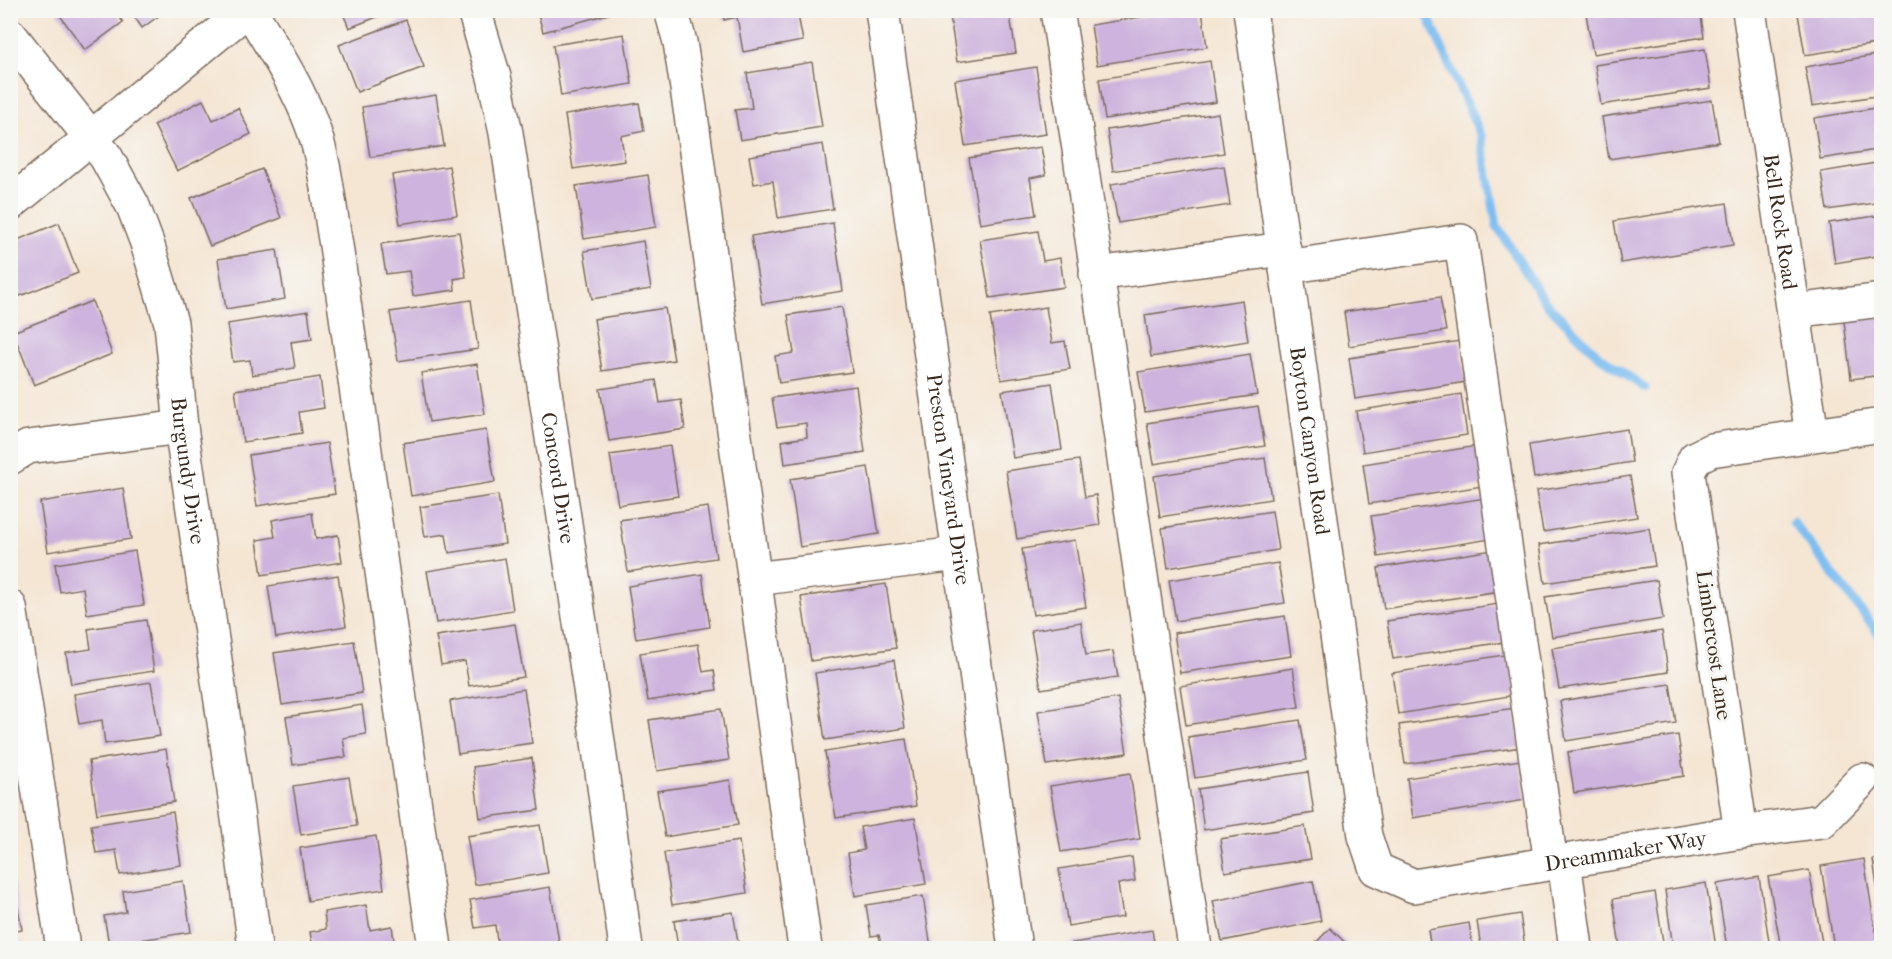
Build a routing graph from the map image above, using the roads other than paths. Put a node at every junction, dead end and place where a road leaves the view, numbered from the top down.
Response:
1 (248, 10) edge
2 (474, 10) edge
3 (670, 10) edge
4 (882, 10) edge
5 (1057, 10) edge
6 (1250, 10) edge
7 (1749, 10) edge
8 (10, 35) edge
9 (91, 138) junction
10 (10, 204) edge
11 (1285, 258) junction
12 (1096, 274) junction
13 (1881, 300) edge
14 (1794, 311) junction
15 (1881, 425) edge
16 (181, 427) junction
17 (1812, 435) junction
18 (10, 458) edge
19 (958, 554) junction
20 (754, 579) junction
21 (10, 607) edge
22 (1862, 780) dead end
23 (1742, 832) junction
24 (1558, 862) junction
25 (1376, 869) joint
26 (63, 948) edge
27 (255, 948) edge
28 (435, 948) edge
29 (626, 948) edge
30 (805, 948) edge
31 (1015, 948) edge
32 (1195, 948) edge
33 (1576, 948) edge

1 - 9 street
1 - 28 street
2 - 29 street, Concord Drive
3 - 20 street
4 - 19 street, Preston Vineyard Drive
5 - 12 street
6 - 11 street, Boyton Canyon Road
7 - 14 street, Bell Rock Road
8 - 9 street, Burgundy Drive
9 - 10 street
9 - 16 street, Burgundy Drive
11 - 12 street
11 - 24 street
11 - 25 street, Boyton Canyon Road
12 - 32 street
13 - 14 street
14 - 17 street, Bell Rock Road
15 - 17 street
16 - 18 street
16 - 27 street, Burgundy Drive
17 - 23 street, Limbercost Lane
19 - 20 street
19 - 31 street, Preston Vineyard Drive
20 - 30 street
21 - 26 street
22 - 23 street, Dreammaker Way
23 - 24 street, Dreammaker Way
24 - 25 street, Dreammaker Way
24 - 33 street

